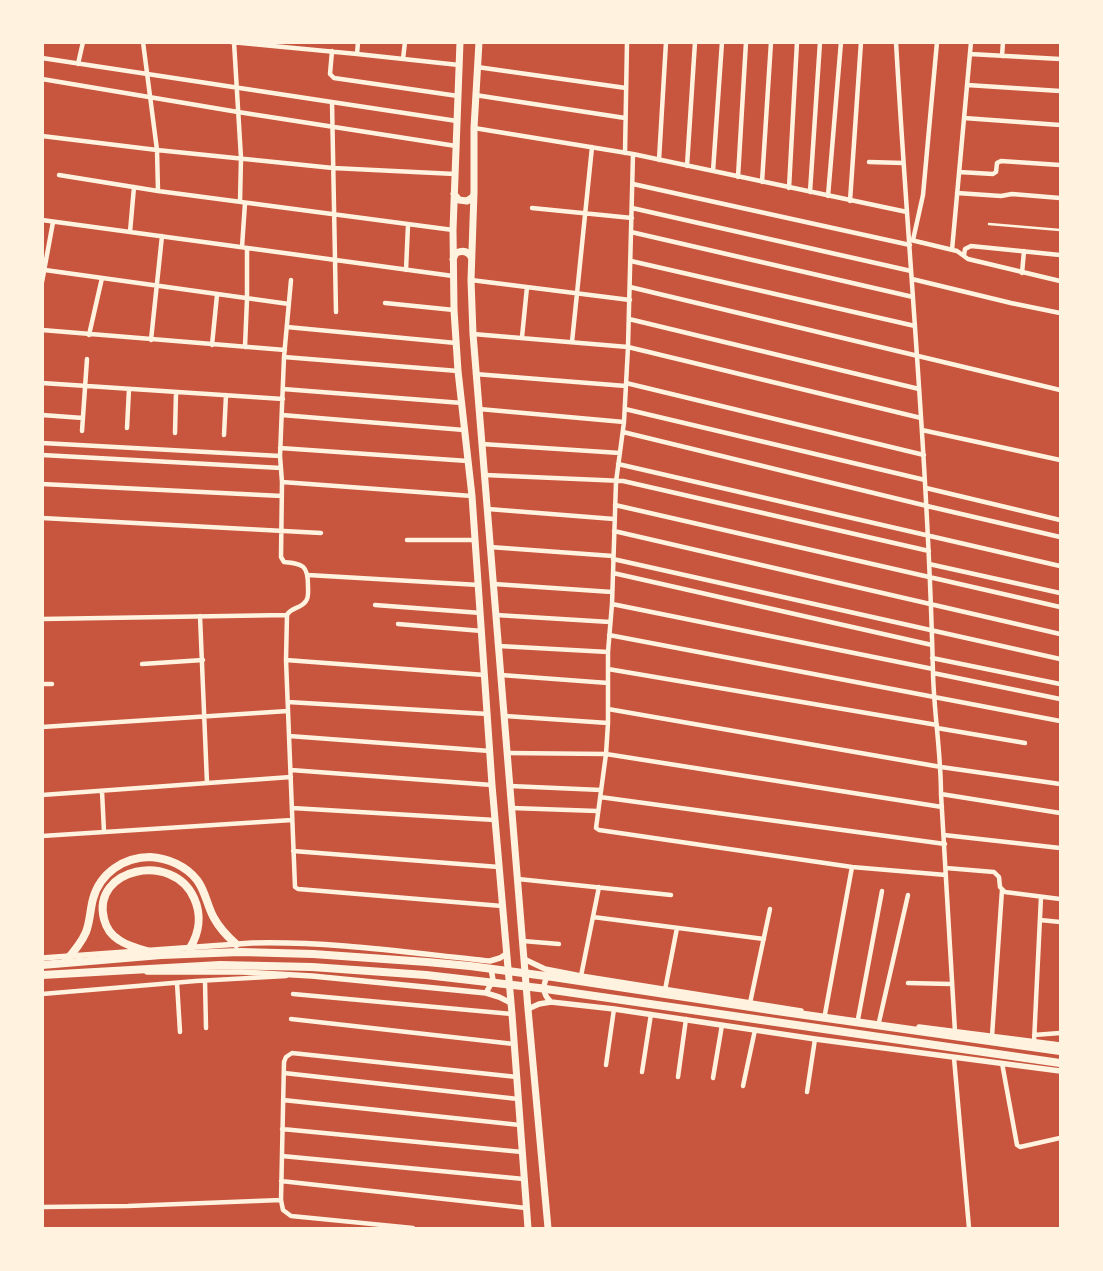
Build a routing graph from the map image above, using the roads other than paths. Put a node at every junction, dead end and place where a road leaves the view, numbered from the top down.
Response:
1 (83, 42) edge
2 (144, 42) edge
3 (358, 42) edge
4 (405, 42) edge
5 (460, 42) edge
6 (479, 42) edge
7 (627, 42) edge
8 (666, 42) edge
9 (695, 42) edge
10 (722, 42) edge
11 (746, 42) edge
12 (771, 42) edge
13 (797, 42) edge
14 (820, 42) edge
15 (841, 42) edge
16 (861, 42) edge
17 (896, 42) edge
18 (936, 42) edge
19 (971, 42) edge
20 (1003, 42) edge
21 (233, 43) edge
22 (332, 52) junction
23 (357, 54) junction
24 (970, 54) junction
25 (1002, 56) junction
26 (42, 58) edge
27 (404, 58) junction
28 (1060, 59) edge
29 (78, 64) junction
30 (459, 65) junction
31 (477, 67) junction
32 (147, 73) junction
33 (42, 79) edge
34 (967, 85) junction
35 (237, 88) junction
36 (626, 88) junction
37 (1060, 91) edge
38 (475, 95) junction
39 (150, 96) junction
40 (458, 96) junction
41 (332, 102) junction
42 (238, 112) junction
43 (626, 118) junction
44 (964, 118) junction
45 (457, 121) junction
46 (1060, 125) edge
47 (332, 126) junction
48 (474, 128) junction
49 (42, 136) edge
50 (456, 146) junction
51 (592, 147) junction
52 (157, 150) junction
53 (625, 153) junction
54 (633, 154) junction
55 (241, 158) junction
56 (658, 160) junction
57 (869, 162) dead end
58 (903, 163) junction
59 (1060, 165) edge
60 (686, 166) junction
61 (333, 168) junction
62 (713, 171) junction
63 (959, 172) junction
64 (455, 174) junction
65 (59, 175) dead end
66 (738, 177) junction
67 (762, 182) junction
68 (633, 184) junction
69 (134, 188) junction
70 (789, 188) junction
71 (158, 191) junction
72 (810, 192) junction
73 (474, 193) junction
74 (957, 193) junction
75 (454, 194) junction
76 (828, 196) junction
77 (1060, 198) edge
78 (850, 201) junction
79 (242, 203) junction
80 (532, 208) dead end
81 (632, 208) junction
82 (907, 212) junction
83 (585, 213) junction
84 (334, 215) junction
85 (632, 218) junction
86 (42, 220) edge
87 (53, 222) junction
88 (990, 224) dead end
89 (408, 225) junction
90 (453, 230) junction
91 (1060, 230) edge
92 (130, 232) junction
93 (631, 232) junction
94 (162, 236) junction
95 (911, 239) junction
96 (910, 245) junction
97 (245, 248) junction
98 (952, 250) junction
99 (1024, 251) junction
100 (964, 255) junction
101 (1060, 255) edge
102 (472, 257) junction
103 (45, 258) edge
104 (334, 260) junction
105 (453, 261) junction
106 (630, 261) junction
107 (45, 270) junction
108 (406, 270) junction
109 (911, 271) junction
110 (1022, 273) junction
111 (453, 276) junction
112 (102, 278) junction
113 (912, 279) junction
114 (291, 280) dead end
115 (471, 280) junction
116 (1060, 281) edge
117 (42, 282) edge
118 (157, 286) junction
119 (527, 287) junction
120 (630, 287) junction
121 (577, 293) junction
122 (217, 295) junction
123 (913, 297) junction
124 (247, 299) junction
125 (630, 300) junction
126 (385, 303) dead end
127 (289, 304) junction
128 (454, 310) junction
129 (336, 312) dead end
130 (1060, 313) edge
131 (629, 320) junction
132 (915, 326) junction
133 (287, 327) junction
134 (42, 330) edge
135 (473, 334) junction
136 (89, 335) junction
137 (522, 337) junction
138 (151, 340) junction
139 (572, 342) junction
140 (456, 343) junction
141 (212, 345) junction
142 (245, 347) junction
143 (628, 347) junction
144 (285, 350) junction
145 (284, 356) junction
146 (917, 356) junction
147 (86, 359) dead end
148 (458, 371) junction
149 (475, 374) junction
150 (42, 383) edge
151 (626, 385) junction
152 (85, 386) junction
153 (283, 388) junction
154 (130, 389) junction
155 (919, 389) junction
156 (1060, 390) edge
157 (176, 392) junction
158 (226, 395) junction
159 (282, 399) junction
160 (462, 402) junction
161 (625, 408) junction
162 (479, 409) junction
163 (42, 415) edge
164 (282, 415) junction
165 (83, 418) junction
166 (921, 418) junction
167 (624, 422) junction
168 (127, 428) dead end
169 (464, 430) junction
170 (922, 430) junction
171 (82, 431) dead end
172 (623, 432) junction
173 (175, 434) dead end
174 (224, 435) dead end
175 (42, 443) edge
176 (482, 444) junction
177 (280, 448) junction
178 (620, 453) junction
179 (42, 455) edge
180 (924, 455) junction
181 (280, 456) junction
182 (468, 460) junction
183 (1060, 460) edge
184 (618, 464) junction
185 (281, 468) junction
186 (485, 475) junction
187 (925, 480) junction
188 (282, 482) junction
189 (616, 482) junction
190 (42, 484) edge
191 (926, 488) junction
192 (282, 496) junction
193 (472, 496) junction
194 (615, 505) junction
195 (927, 506) junction
196 (488, 509) junction
197 (42, 518) edge
198 (614, 519) junction
199 (1060, 520) edge
200 (614, 531) junction
201 (281, 532) junction
202 (321, 533) dead end
203 (928, 535) junction
204 (1060, 537) edge
205 (407, 540) dead end
206 (475, 540) junction
207 (490, 547) junction
208 (929, 551) junction
209 (613, 558) junction
210 (929, 564) junction
211 (1060, 566) edge
212 (613, 573) junction
213 (308, 575) junction
214 (930, 578) junction
215 (494, 584) junction
216 (479, 585) junction
217 (612, 592) junction
218 (1060, 593) edge
219 (612, 604) junction
220 (931, 604) junction
221 (375, 605) dead end
222 (1060, 607) edge
223 (481, 613) junction
224 (287, 615) junction
225 (496, 615) junction
226 (200, 616) junction
227 (42, 619) edge
228 (610, 622) junction
229 (398, 624) dead end
230 (932, 630) junction
231 (482, 631) junction
232 (1060, 634) edge
233 (609, 635) junction
234 (932, 645) junction
235 (499, 646) junction
236 (608, 652) junction
237 (932, 658) junction
238 (1060, 659) edge
239 (203, 660) junction
240 (286, 660) junction
241 (142, 664) dead end
242 (608, 669) junction
243 (933, 671) junction
244 (485, 675) junction
245 (501, 675) junction
246 (608, 683) junction
247 (42, 684) edge
248 (52, 684) dead end
249 (1060, 684) edge
250 (934, 697) junction
251 (1060, 699) edge
252 (288, 702) junction
253 (608, 709) junction
254 (288, 711) junction
255 (488, 714) junction
256 (505, 716) junction
257 (205, 717) junction
258 (1060, 721) edge
259 (608, 723) junction
260 (937, 726) junction
261 (42, 727) edge
262 (289, 736) junction
263 (1025, 743) dead end
264 (490, 752) junction
265 (508, 753) junction
266 (606, 754) junction
267 (942, 767) junction
268 (291, 770) junction
269 (290, 777) junction
270 (207, 783) junction
271 (1060, 784) edge
272 (492, 785) junction
273 (510, 786) junction
274 (601, 790) junction
275 (102, 791) junction
276 (941, 794) junction
277 (42, 795) edge
278 (600, 797) junction
279 (942, 807) junction
280 (292, 808) junction
281 (512, 808) junction
282 (598, 812) junction
283 (1060, 813) edge
284 (292, 820) junction
285 (495, 820) junction
286 (104, 832) junction
287 (944, 835) junction
288 (42, 836) edge
289 (944, 844) junction
290 (1060, 848) edge
291 (293, 851) junction
292 (499, 867) junction
293 (852, 867) junction
294 (946, 868) junction
295 (946, 875) junction
296 (518, 879) junction
297 (599, 887) junction
298 (1002, 890) junction
299 (882, 891) dead end
300 (672, 895) dead end
301 (908, 896) dead end
302 (1041, 897) junction
303 (1060, 899) edge
304 (502, 906) junction
305 (770, 910) dead end
306 (593, 917) junction
307 (1040, 920) junction
308 (1060, 922) edge
309 (677, 928) junction
310 (764, 939) junction
311 (522, 942) junction
312 (236, 944) junction
313 (559, 944) dead end
314 (190, 948) junction
315 (506, 954) junction
316 (161, 955) junction
317 (42, 958) edge
318 (524, 959) junction
319 (487, 961) junction
320 (64, 963) junction
321 (42, 965) edge
322 (552, 971) junction
323 (290, 974) junction
324 (581, 976) junction
325 (42, 978) edge
326 (205, 981) junction
327 (177, 983) junction
328 (908, 983) dead end
329 (951, 984) junction
330 (665, 990) junction
331 (486, 993) junction
332 (42, 994) edge
333 (293, 994) dead end
334 (551, 1002) junction
335 (750, 1003) junction
336 (510, 1004) junction
337 (528, 1009) junction
338 (614, 1009) junction
339 (512, 1014) junction
340 (651, 1014) junction
341 (825, 1014) junction
342 (291, 1019) dead end
343 (686, 1019) junction
344 (858, 1019) junction
345 (879, 1022) junction
346 (722, 1025) junction
347 (206, 1028) dead end
348 (755, 1030) junction
349 (180, 1032) dead end
350 (954, 1032) junction
351 (1060, 1033) edge
352 (1034, 1035) junction
353 (992, 1036) junction
354 (815, 1039) junction
355 (1034, 1042) junction
356 (514, 1044) junction
357 (1057, 1045) edge
358 (1060, 1051) edge
359 (954, 1058) junction
360 (1002, 1063) junction
361 (1060, 1063) edge
362 (606, 1065) dead end
363 (1051, 1070) junction
364 (1060, 1071) edge
365 (642, 1072) dead end
366 (284, 1073) junction
367 (517, 1077) junction
368 (678, 1077) dead end
369 (713, 1078) dead end
370 (743, 1086) dead end
371 (807, 1092) dead end
372 (518, 1099) junction
373 (283, 1100) junction
374 (520, 1125) junction
375 (282, 1129) junction
376 (1060, 1138) edge
377 (522, 1152) junction
378 (282, 1156) junction
379 (524, 1178) junction
380 (281, 1182) junction
381 (281, 1200) junction
382 (42, 1207) edge
383 (526, 1208) junction
384 (413, 1228) edge
385 (528, 1228) edge
386 (548, 1228) edge
387 (969, 1228) edge

1 - 29 street
2 - 32 street
3 - 23 street
4 - 27 street
5 - 30 main road
6 - 31 main road
7 - 36 street
8 - 56 street
9 - 60 street
10 - 62 street
11 - 66 street
12 - 67 street
13 - 70 street
14 - 72 street
15 - 76 street
16 - 78 street
17 - 58 street
18 - 95 street
19 - 24 street
20 - 25 street
21 - 22 street
21 - 35 street
22 - 23 street
22 - 40 street
23 - 27 street
24 - 25 street
24 - 34 street
25 - 28 street
26 - 29 street
27 - 30 street
29 - 32 street
30 - 40 main road
31 - 36 street
31 - 38 main road
32 - 35 street
32 - 39 street
33 - 39 street
34 - 37 street
34 - 44 street
35 - 41 street
35 - 42 street
36 - 43 street
38 - 43 street
38 - 48 main road
39 - 42 street
39 - 52 street
40 - 45 main road
41 - 45 street
41 - 47 street
42 - 47 street
42 - 55 street
43 - 53 street
44 - 46 street
44 - 63 street
45 - 50 main road
47 - 50 street
47 - 61 street
48 - 51 street
48 - 73 main road
49 - 52 street
50 - 64 main road
51 - 53 street
51 - 83 street
52 - 55 street
52 - 71 street
53 - 54 street
54 - 56 street
54 - 68 street
55 - 61 street
55 - 79 street
56 - 60 street
57 - 58 street
58 - 82 street
59 - 63 street
60 - 62 street
61 - 64 street
61 - 84 street
62 - 66 street
63 - 74 street
64 - 75 main road
65 - 69 street
66 - 67 street
67 - 70 street
68 - 81 street
68 - 96 street
69 - 71 street
69 - 92 street
70 - 72 street
71 - 79 street
72 - 76 street
73 - 75 main road
73 - 102 main road
74 - 77 street
74 - 98 street
75 - 90 main road
76 - 78 street
78 - 82 street
79 - 84 street
79 - 97 street
80 - 83 street
81 - 85 street
81 - 109 street
82 - 95 street
83 - 85 street
83 - 121 street
84 - 89 street
84 - 104 street
85 - 93 street
86 - 87 street
87 - 92 street
87 - 103 street
88 - 91 lane
89 - 90 street
89 - 108 street
90 - 105 main road
92 - 94 street
93 - 106 street
93 - 123 street
94 - 97 street
94 - 118 street
95 - 96 street
95 - 98 street
96 - 109 street
97 - 104 street
97 - 124 street
98 - 100 street
99 - 100 street
99 - 101 street
99 - 110 street
100 - 110 street
102 - 105 main road
102 - 115 main road
103 - 107 street
104 - 108 street
104 - 129 street
105 - 111 main road
106 - 120 street
106 - 132 street
107 - 112 street
107 - 117 street
108 - 111 street
109 - 113 street
110 - 116 street
111 - 128 main road
112 - 118 street
112 - 136 street
113 - 123 street
113 - 130 street
114 - 127 street
115 - 119 street
115 - 135 main road
118 - 122 street
118 - 138 street
119 - 121 street
119 - 137 street
120 - 125 street
120 - 146 street
121 - 125 street
121 - 139 street
122 - 124 street
122 - 141 street
123 - 132 street
124 - 127 street
124 - 142 street
125 - 131 street
126 - 128 street
127 - 133 street
128 - 140 main road
131 - 143 street
131 - 155 street
132 - 146 street
133 - 140 street
133 - 144 street
134 - 136 street
135 - 137 street
135 - 149 main road
136 - 138 street
137 - 139 street
138 - 141 street
139 - 143 street
140 - 148 main road
141 - 142 street
142 - 144 street
143 - 151 street
143 - 166 street
144 - 145 street
145 - 148 street
145 - 153 street
146 - 155 street
146 - 156 street
147 - 152 street
148 - 160 main road
149 - 151 street
149 - 162 main road
150 - 152 street
151 - 161 street
151 - 180 street
152 - 154 street
152 - 165 street
153 - 159 street
153 - 160 street
154 - 157 street
154 - 168 street
155 - 166 street
157 - 158 street
157 - 173 street
158 - 159 street
158 - 174 street
159 - 164 street
160 - 169 main road
161 - 167 street
161 - 187 street
162 - 167 street
162 - 176 main road
163 - 165 street
164 - 169 street
164 - 177 street
165 - 171 street
166 - 170 street
167 - 172 street
169 - 182 main road
170 - 180 street
170 - 183 street
172 - 178 street
172 - 195 street
175 - 181 street
176 - 178 street
176 - 186 main road
177 - 181 street
177 - 182 street
178 - 184 street
179 - 185 street
180 - 187 street
181 - 185 street
182 - 193 main road
184 - 189 street
184 - 203 street
185 - 188 street
186 - 189 street
186 - 196 main road
187 - 191 street
188 - 192 street
188 - 193 street
189 - 194 street
189 - 208 street
190 - 192 street
191 - 195 street
191 - 199 street
192 - 201 street
193 - 206 main road
194 - 198 street
194 - 214 street
195 - 203 street
195 - 204 street
196 - 198 street
196 - 207 main road
197 - 201 street
198 - 200 street
200 - 209 street
200 - 220 street
201 - 202 street
201 - 213 street
203 - 208 street
203 - 211 street
205 - 206 street
206 - 216 main road
207 - 209 street
207 - 215 main road
208 - 210 street
209 - 212 street
209 - 230 street
210 - 214 street
210 - 218 street
212 - 217 street
212 - 234 street
213 - 216 street
213 - 224 street
214 - 220 street
214 - 222 street
215 - 217 street
215 - 225 main road
216 - 223 main road
217 - 219 street
219 - 228 street
219 - 243 street
220 - 230 street
220 - 232 street
221 - 223 street
223 - 231 main road
224 - 226 street
224 - 240 street
225 - 228 street
225 - 235 main road
226 - 227 street
226 - 239 street
228 - 233 street
229 - 231 street
230 - 234 street
230 - 238 street
231 - 244 main road
233 - 236 street
233 - 250 street
234 - 237 street
235 - 236 street
235 - 245 main road
236 - 242 street
237 - 243 street
237 - 249 street
239 - 241 street
239 - 257 street
240 - 244 street
240 - 252 street
242 - 246 street
242 - 260 street
243 - 250 street
243 - 251 street
244 - 255 main road
245 - 246 street
245 - 256 main road
246 - 253 street
247 - 248 street
250 - 258 street
250 - 260 street
252 - 254 street
252 - 255 street
253 - 259 street
253 - 267 street
254 - 257 street
254 - 262 street
255 - 264 main road
256 - 259 street
256 - 265 main road
257 - 261 street
257 - 270 street
259 - 266 street
260 - 263 street
260 - 267 street
262 - 264 street
262 - 268 street
264 - 272 main road
265 - 266 street
265 - 273 main road
266 - 274 street
266 - 279 street
267 - 271 street
267 - 276 street
268 - 269 street
268 - 272 street
269 - 270 street
269 - 280 street
270 - 275 street
272 - 285 main road
273 - 274 street
273 - 281 main road
274 - 278 street
275 - 277 street
275 - 286 street
276 - 279 street
276 - 283 street
278 - 282 street
278 - 289 street
279 - 287 street
280 - 284 street
280 - 285 street
281 - 282 street
281 - 296 main road
282 - 293 street
284 - 286 street
284 - 291 street
285 - 292 main road
286 - 288 street
287 - 289 street
287 - 290 street
289 - 294 street
291 - 292 street
291 - 304 street
292 - 304 main road
293 - 295 street
293 - 341 street
294 - 295 street
294 - 298 street
295 - 329 street
296 - 297 street
296 - 311 main road
297 - 300 street
297 - 306 street
298 - 302 street
298 - 353 street
299 - 344 street
301 - 345 street
302 - 303 street
302 - 307 street
304 - 315 main road
305 - 310 street
306 - 309 street
306 - 324 street
307 - 308 street
307 - 352 street
309 - 310 street
309 - 330 street
310 - 335 street
311 - 313 street
311 - 318 main road
312 - 314 street
312 - 319 street
312 - 320 main road
314 - 316 main road
314 - 317 street
315 - 319 street
315 - 336 main road
316 - 320 main road
316 - 358 main road
318 - 322 street
318 - 337 main road
319 - 331 street
320 - 321 main road
322 - 324 street
322 - 334 street
323 - 325 street
323 - 326 street
323 - 331 street
324 - 330 street
325 - 361 main road
326 - 327 street
326 - 347 street
327 - 332 street
327 - 349 street
328 - 329 street
329 - 350 street
330 - 335 street
331 - 336 street
333 - 339 street
334 - 337 street
334 - 338 street
335 - 341 street
336 - 339 main road
337 - 386 main road
338 - 340 street
338 - 362 street
339 - 356 main road
340 - 343 street
340 - 365 street
341 - 344 street
342 - 356 street
343 - 346 street
343 - 368 street
344 - 345 street
345 - 350 street
346 - 348 street
346 - 369 street
348 - 354 street
348 - 370 street
350 - 353 street
351 - 352 street
352 - 355 street
353 - 355 street
354 - 359 street
354 - 371 street
355 - 357 street
356 - 367 main road
357 - 363 street
359 - 360 street
359 - 387 street
360 - 363 street
360 - 376 street
363 - 364 street
366 - 367 street
366 - 372 street
366 - 373 street
367 - 372 main road
372 - 374 main road
373 - 374 street
373 - 375 street
374 - 377 main road
375 - 377 street
375 - 378 street
377 - 379 main road
378 - 379 street
378 - 380 street
379 - 383 main road
380 - 381 street
380 - 383 street
381 - 382 street
381 - 384 street
383 - 385 main road

